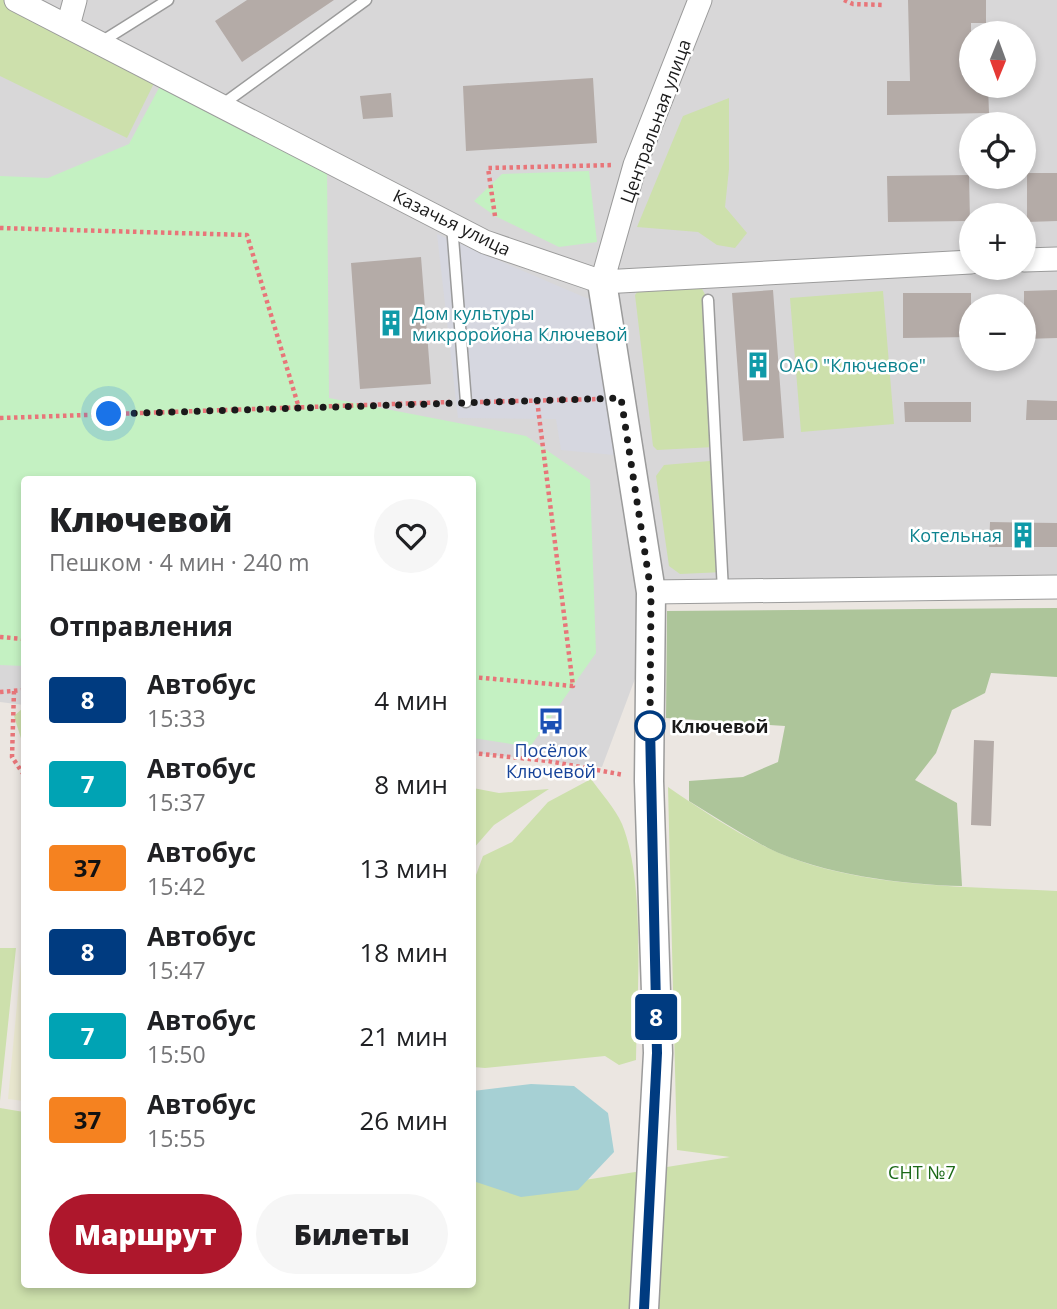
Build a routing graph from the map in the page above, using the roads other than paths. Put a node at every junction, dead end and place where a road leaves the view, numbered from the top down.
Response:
1 (16, 0) edge
2 (75, 0) edge
3 (168, 0) edge
4 (366, 0) edge
5 (700, 0) edge
6 (68, 26) junction
7 (102, 42) junction
8 (223, 104) junction
9 (452, 225) junction
10 (1057, 259) edge
11 (1036, 260) edge
12 (959, 263) edge
13 (602, 282) junction
14 (708, 300) dead end
15 (466, 402) road end
16 (1057, 587) edge
17 (723, 591) junction
18 (651, 592) junction
19 (645, 1309) edge

1 - 6 street, Казачья улица
2 - 6 street
3 - 7 lane
4 - 8 lane
5 - 13 street, Центральная улица
6 - 7 street, Казачья улица
7 - 8 street, Казачья улица
8 - 9 street, Казачья улица
9 - 13 street, Казачья улица
9 - 15 lane
10 - 11 street
12 - 13 street, Казачья улица
13 - 18 street
14 - 17 lane
16 - 17 street
17 - 18 street
18 - 19 street

